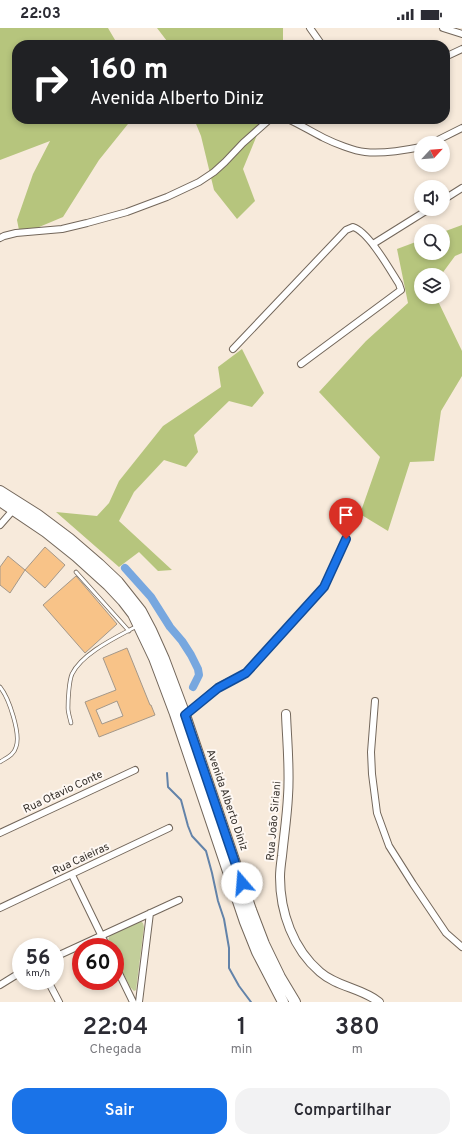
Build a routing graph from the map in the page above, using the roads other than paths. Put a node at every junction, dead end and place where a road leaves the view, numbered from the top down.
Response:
1 (310, 28) edge
2 (443, 28) edge
3 (462, 34) edge
4 (318, 40) edge
5 (462, 49) edge
6 (450, 55) edge
7 (264, 124) edge
8 (300, 124) edge
9 (462, 128) edge
10 (446, 136) edge
11 (414, 148) edge
12 (462, 188) edge
13 (450, 196) edge
14 (418, 216) edge
15 (0, 238) edge
16 (373, 244) junction
17 (233, 350) dead end
18 (301, 364) dead end
19 (0, 491) edge
20 (0, 501) edge
21 (14, 509) junction
22 (0, 525) edge
23 (346, 539) dead end
24 (76, 572) dead end
25 (138, 625) junction
26 (129, 631) junction
27 (0, 687) edge
28 (375, 701) dead end
29 (286, 714) dead end
30 (185, 715) junction
31 (71, 724) dead end
32 (0, 762) edge
33 (135, 770) dead end
34 (169, 828) dead end
35 (0, 833) edge
36 (72, 875) junction
37 (179, 900) dead end
38 (0, 908) edge
39 (150, 914) junction
40 (101, 936) junction
41 (462, 947) edge
42 (64, 953) edge
43 (12, 978) edge
44 (124, 984) edge
45 (0, 985) edge
46 (53, 990) edge
47 (59, 1002) edge
48 (133, 1002) edge
49 (139, 1002) edge
50 (284, 1002) edge
51 (295, 1002) edge
52 (379, 1002) edge

1 - 4 street
2 - 3 street
5 - 6 street
7 - 15 street
8 - 11 street
9 - 10 street
12 - 13 street
14 - 16 street
16 - 17 street
16 - 18 street
19 - 30 main road, Avenida Alberto Diniz
20 - 21 main road, Avenida Alberto Diniz
21 - 22 street
21 - 25 main road, Avenida Alberto Diniz
23 - 30 street
24 - 26 lane
25 - 26 lane
25 - 50 main road, Avenida Alberto Diniz
26 - 31 lane
27 - 32 lane
28 - 41 street
29 - 52 street, Rua João Siriani
30 - 51 main road, Avenida Alberto Diniz
33 - 35 street, Rua Otavio Conte
34 - 36 street, Rua Caieiras
36 - 38 street, Rua Caieiras
36 - 40 street
37 - 39 street
39 - 40 street
39 - 49 street
40 - 42 street
43 - 45 street
44 - 48 street
46 - 47 street

